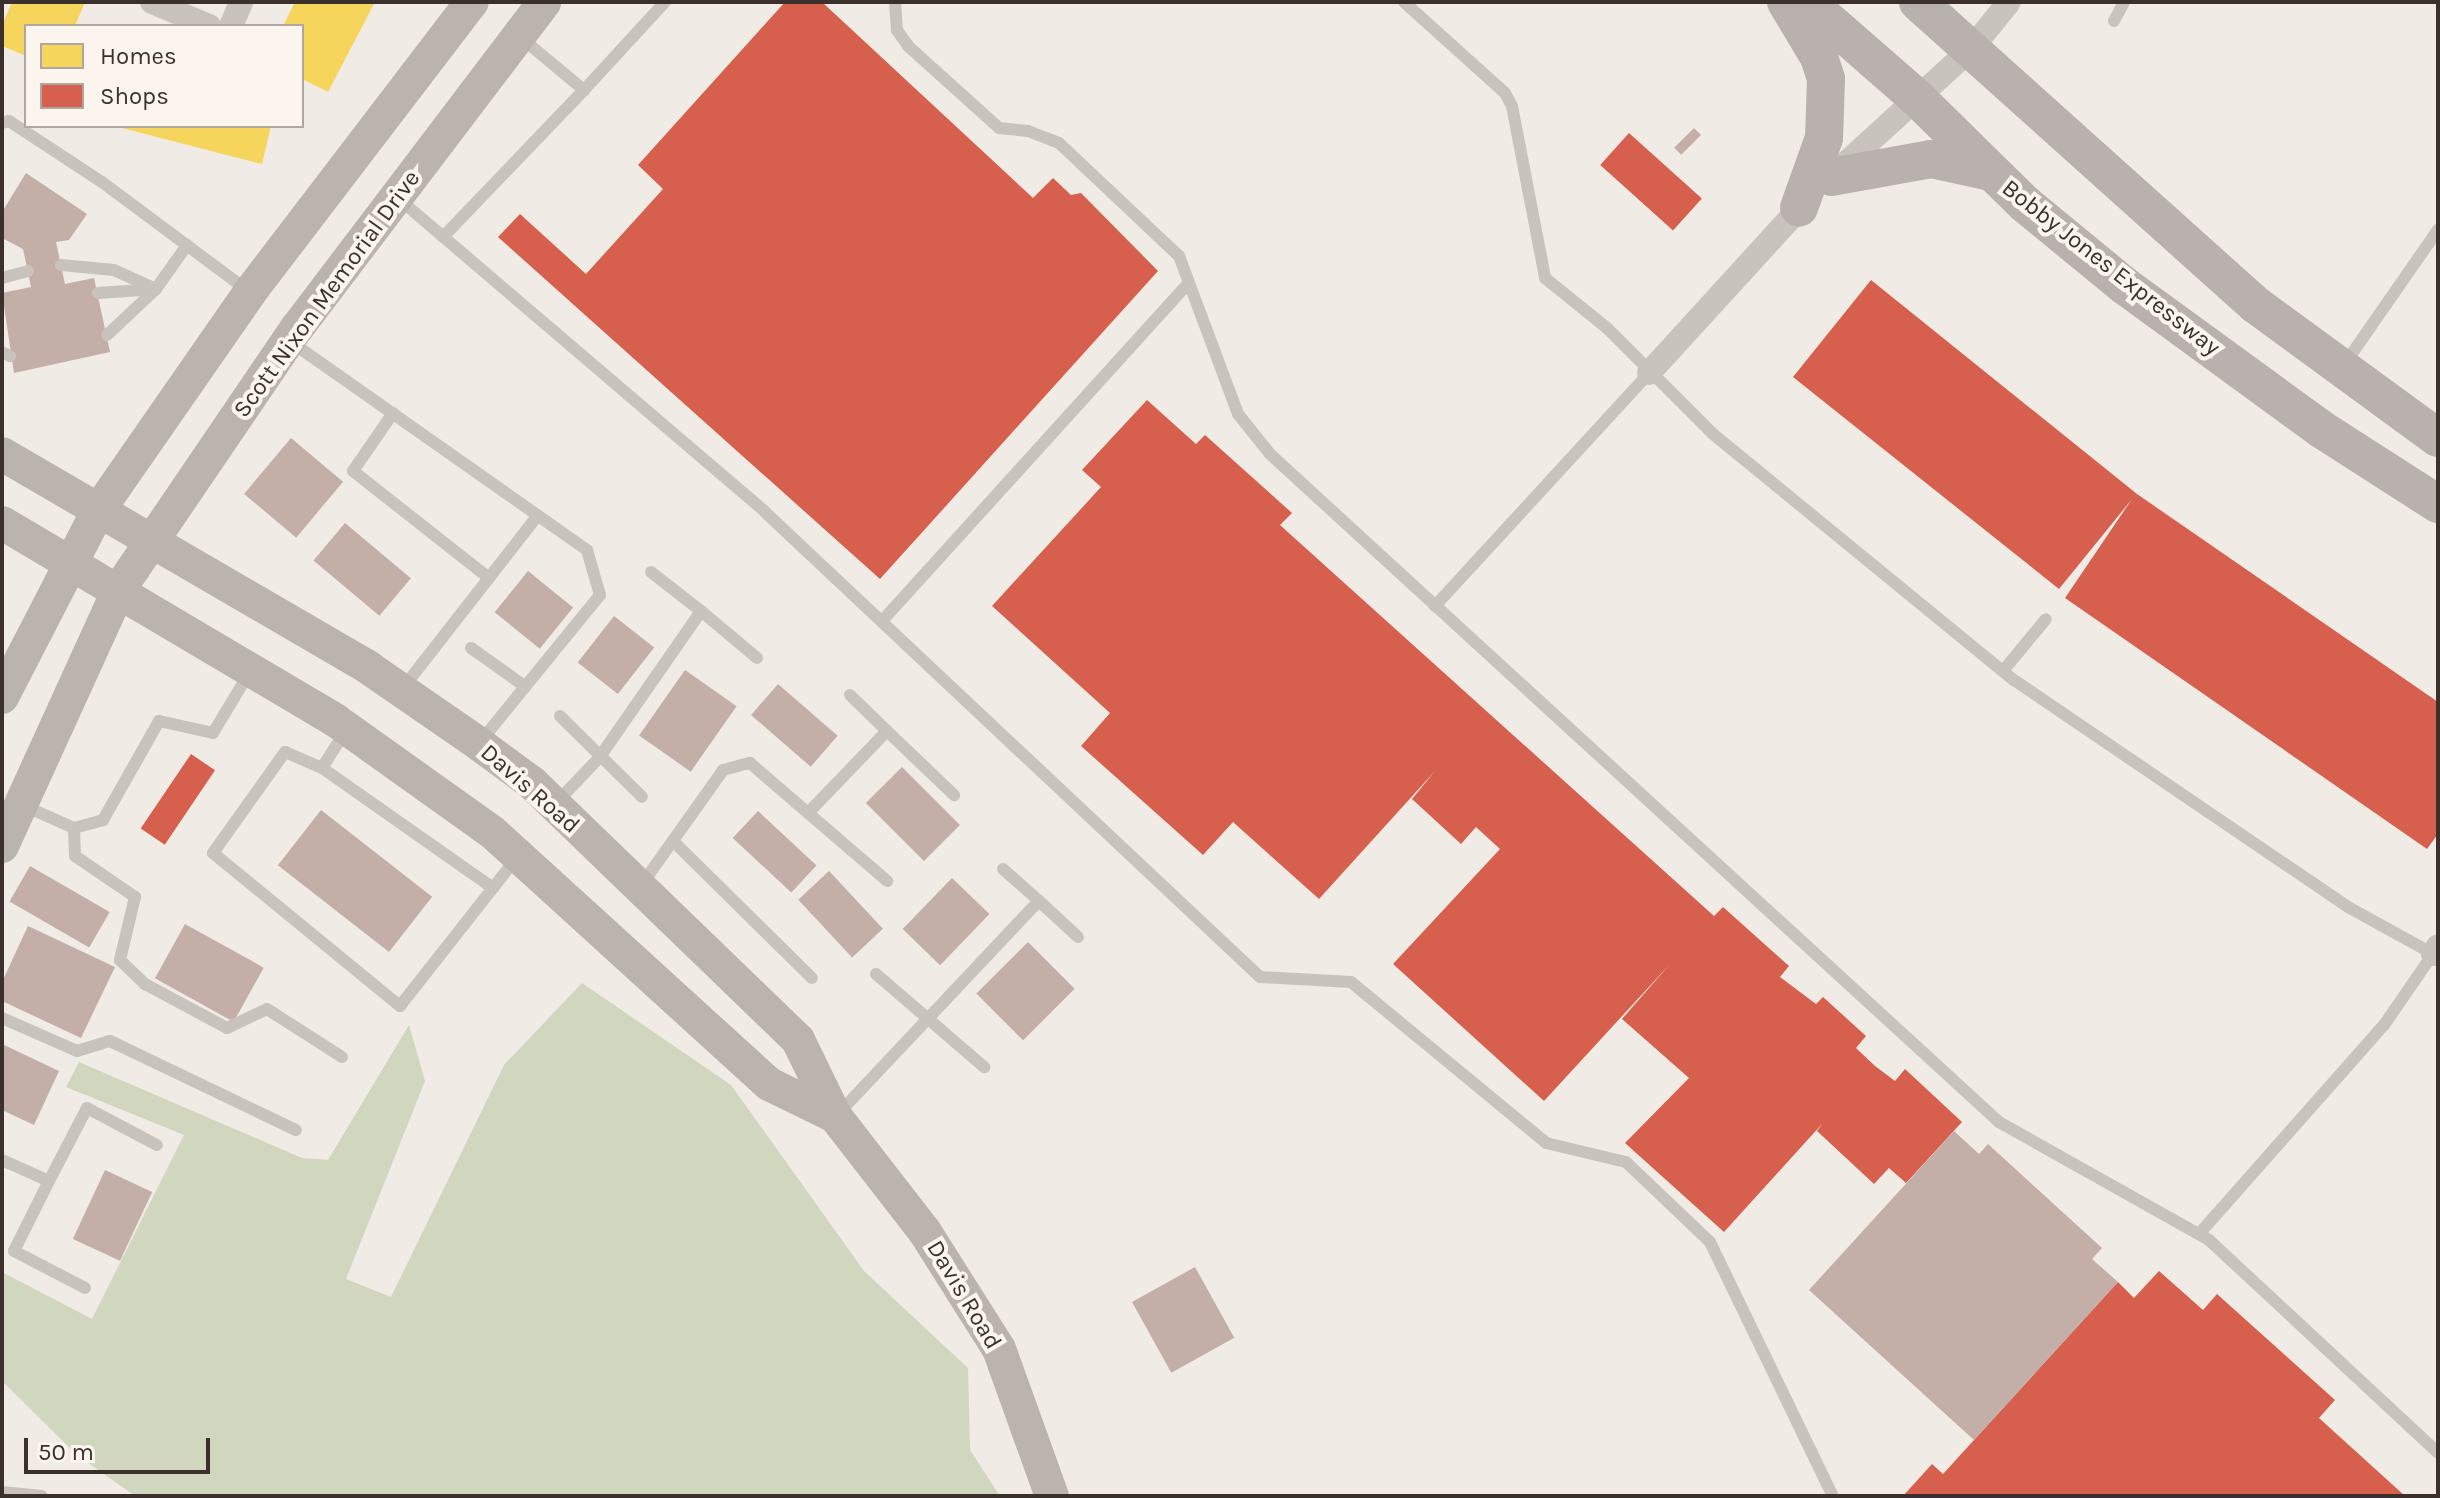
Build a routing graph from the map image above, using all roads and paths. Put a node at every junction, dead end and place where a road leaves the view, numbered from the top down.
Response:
1 (152, 2) edge
2 (241, 2) edge
3 (472, 2) edge
4 (544, 2) edge
5 (665, 2) edge
6 (895, 2) edge
7 (1404, 2) edge
8 (1786, 2) edge
9 (1807, 2) edge
10 (1918, 2) edge
11 (2009, 2) edge
12 (2124, 2) edge
13 (2114, 21) dead end
14 (204, 24) edge
15 (232, 24) edge
16 (519, 36) junction
17 (1971, 49) junction
18 (584, 90) junction
19 (1916, 97) junction
20 (2, 123) edge
21 (1991, 172) junction
22 (1831, 177) junction
23 (398, 198) junction
24 (1799, 208) junction
25 (2438, 230) edge
26 (443, 237) junction
27 (187, 245) junction
28 (61, 265) dead end
29 (28, 271) dead end
30 (2, 278) edge
31 (1188, 283) junction
32 (156, 289) junction
33 (250, 292) junction
34 (98, 293) dead end
35 (107, 335) dead end
36 (289, 341) junction
37 (2342, 368) junction
38 (1649, 373) junction
39 (393, 413) junction
40 (2438, 438) edge
41 (2, 454) edge
42 (2438, 504) edge
43 (98, 511) junction
44 (538, 515) junction
45 (2, 523) edge
46 (153, 539) junction
47 (70, 563) junction
48 (651, 572) dead end
49 (489, 578) junction
50 (118, 591) junction
51 (1435, 606) junction
52 (701, 611) junction
53 (2046, 619) dead end
54 (882, 621) junction
55 (471, 648) dead end
56 (757, 658) dead end
57 (251, 670) junction
58 (2003, 671) junction
59 (523, 685) junction
60 (401, 690) junction
61 (850, 695) dead end
62 (2, 697) edge
63 (560, 716) dead end
64 (347, 729) junction
65 (887, 731) junction
66 (479, 744) junction
67 (599, 758) junction
68 (322, 768) junction
69 (954, 795) dead end
70 (642, 797) dead end
71 (20, 804) junction
72 (554, 805) junction
73 (808, 813) junction
74 (74, 828) junction
75 (673, 841) junction
76 (2, 846) edge
77 (518, 856) junction
78 (1003, 869) dead end
79 (887, 881) dead end
80 (493, 888) junction
81 (638, 889) junction
82 (1039, 901) junction
83 (1078, 937) dead end
84 (2436, 952) edge
85 (876, 974) dead end
86 (812, 978) dead end
87 (2, 1018) edge
88 (928, 1018) junction
89 (342, 1057) dead end
90 (984, 1067) dead end
91 (835, 1116) junction
92 (296, 1130) dead end
93 (157, 1145) dead end
94 (2, 1160) edge
95 (49, 1181) junction
96 (2199, 1234) junction
97 (85, 1288) dead end
98 (2438, 1453) edge
99 (2, 1492) edge
100 (42, 1496) edge
101 (1052, 1496) edge
102 (1833, 1496) edge

1 - 14 street
2 - 15 street
3 - 33 main road
4 - 16 main road, Scott Nixon Memorial Drive
5 - 18 lane
6 - 31 lane
7 - 38 lane
8 - 24 main road
9 - 19 main road, Bobby Jones Expressway
10 - 17 main road
11 - 17 street
12 - 13 lane
16 - 18 lane
16 - 23 main road, Scott Nixon Memorial Drive
17 - 19 street
17 - 37 main road
18 - 26 lane
19 - 21 main road, Bobby Jones Expressway
19 - 22 street
20 - 27 lane
21 - 22 main road
21 - 42 main road, Bobby Jones Expressway
22 - 24 street
23 - 26 lane
23 - 36 main road, Scott Nixon Memorial Drive
24 - 38 street
25 - 37 lane
26 - 54 lane
27 - 32 lane
27 - 33 lane
28 - 32 lane
29 - 30 lane
31 - 51 lane
31 - 54 lane
32 - 34 lane
32 - 35 lane
33 - 43 main road
36 - 39 lane
36 - 46 main road, Scott Nixon Memorial Drive
37 - 40 main road
38 - 51 lane
38 - 58 lane
39 - 44 lane
39 - 49 lane
41 - 43 main road, Davis Road
43 - 46 main road, Davis Road
43 - 47 main road
44 - 49 lane
44 - 59 lane
45 - 47 main road, Davis Road
46 - 50 main road, Scott Nixon Memorial Drive
46 - 60 main road, Davis Road
47 - 50 main road, Davis Road
47 - 62 main road
48 - 52 lane
49 - 60 lane
50 - 57 main road, Davis Road
50 - 71 main road, Scott Nixon Memorial Drive
51 - 96 lane
52 - 56 lane
52 - 67 lane
53 - 58 lane
54 - 102 lane
55 - 59 lane
57 - 64 main road, Davis Road
57 - 74 lane
58 - 84 lane
59 - 66 lane
60 - 66 main road, Davis Road
61 - 65 lane
63 - 67 lane
64 - 68 lane
64 - 77 main road, Davis Road
65 - 69 lane
65 - 73 lane
66 - 72 main road, Davis Road
67 - 70 lane
67 - 72 lane
68 - 80 lane
68 - 80 lane
71 - 74 lane
71 - 76 main road, Scott Nixon Memorial Drive
72 - 81 main road, Davis Road
73 - 75 lane
73 - 79 lane
74 - 89 lane
75 - 81 lane
75 - 86 lane
77 - 80 lane
77 - 91 main road, Davis Road
78 - 82 lane
81 - 91 main road, Davis Road
82 - 83 lane
82 - 88 lane
84 - 96 lane
85 - 88 lane
87 - 92 lane
88 - 90 lane
88 - 91 lane
91 - 101 main road, Davis Road
93 - 95 lane
94 - 95 lane
95 - 97 lane
96 - 98 lane
99 - 100 lane

